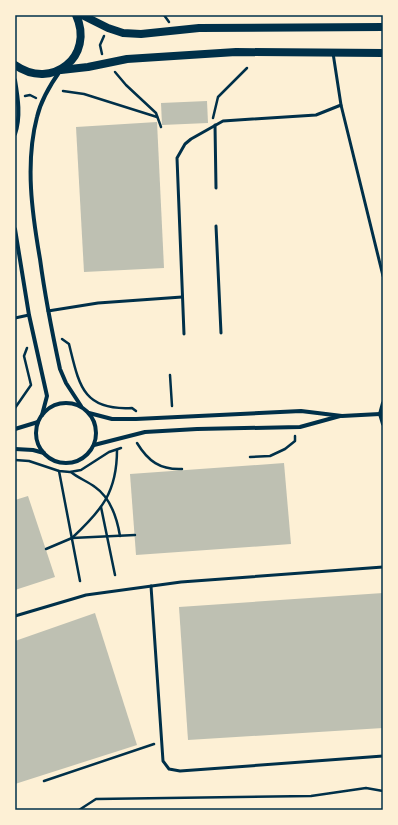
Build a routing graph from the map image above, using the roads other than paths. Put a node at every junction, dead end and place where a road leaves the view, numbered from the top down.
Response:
1 (76, 15) edge
2 (82, 15) edge
3 (383, 27) edge
4 (332, 52) junction
5 (383, 53) edge
6 (15, 65) edge
7 (61, 70) junction
8 (15, 80) edge
9 (341, 105) junction
10 (215, 126) junction
11 (15, 134) edge
12 (216, 188) dead end
13 (216, 226) dead end
14 (15, 229) edge
15 (383, 276) edge
16 (182, 297) junction
17 (48, 311) junction
18 (29, 315) junction
19 (15, 318) edge
20 (221, 333) dead end
21 (184, 334) dead end
22 (383, 403) edge
23 (81, 406) junction
24 (89, 413) junction
25 (380, 414) junction
26 (42, 415) junction
27 (342, 416) junction
28 (38, 422) junction
29 (383, 424) edge
30 (15, 429) edge
31 (94, 445) junction
32 (15, 449) edge
33 (44, 453) junction
34 (383, 566) edge
35 (150, 586) junction
36 (15, 616) edge
37 (383, 756) edge

1 - 7 main road
2 - 3 main road
4 - 5 main road
4 - 7 main road
4 - 9 lane
6 - 7 main road
7 - 17 street
8 - 11 street
9 - 10 lane
9 - 15 lane
10 - 12 lane
10 - 16 lane
13 - 20 lane
14 - 18 street
16 - 17 lane
16 - 21 lane
17 - 23 street
18 - 19 lane
18 - 26 street
22 - 25 street
23 - 24 street
23 - 26 street
24 - 27 street
24 - 31 street
25 - 27 street
25 - 29 street
26 - 28 street
27 - 31 street
28 - 30 street
28 - 33 street
31 - 33 street
32 - 33 street
34 - 35 lane
35 - 36 lane
35 - 37 lane

